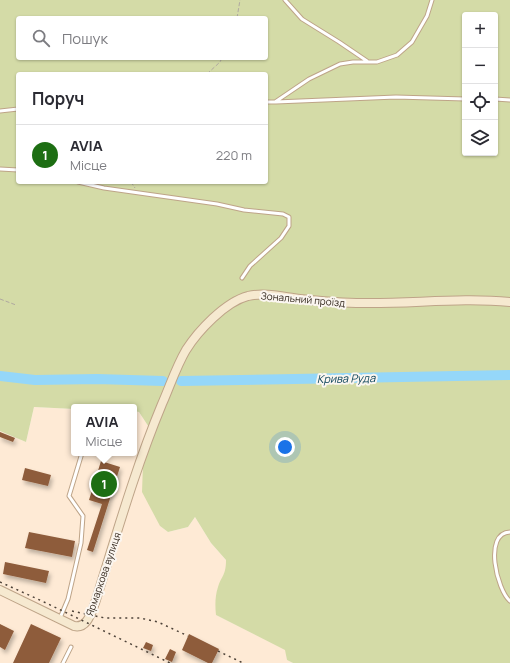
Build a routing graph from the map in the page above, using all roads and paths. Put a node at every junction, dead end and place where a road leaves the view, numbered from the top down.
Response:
1 (240, 0) edge
2 (284, 0) edge
3 (432, 0) edge
4 (237, 16) edge
5 (221, 60) edge
6 (367, 61) junction
7 (209, 72) edge
8 (462, 99) edge
9 (498, 99) edge
10 (510, 100) edge
11 (268, 102) edge
12 (274, 102) junction
13 (16, 109) edge
14 (0, 112) edge
15 (0, 169) edge
16 (16, 170) edge
17 (87, 184) edge
18 (132, 184) edge
19 (137, 192) junction
20 (242, 278) dead end
21 (0, 299) edge
22 (510, 302) edge
23 (16, 305) dead end
24 (149, 435) joint
25 (81, 456) edge
26 (510, 532) edge
27 (0, 590) edge
28 (510, 601) edge
29 (60, 618) junction
30 (71, 647) dead end
31 (63, 663) edge

1 - 4 path
2 - 6 lane
3 - 6 lane
5 - 7 path
6 - 12 lane
8 - 12 lane
9 - 10 lane
11 - 12 lane
13 - 14 lane
15 - 16 lane
17 - 19 lane
18 - 19 path
19 - 20 lane
21 - 23 path
22 - 24 street, Зональний проїзд
24 - 29 street, Ярмаркова вулиця
25 - 29 lane
26 - 28 lane
27 - 29 street, Ярмаркова вулиця
30 - 31 lane

